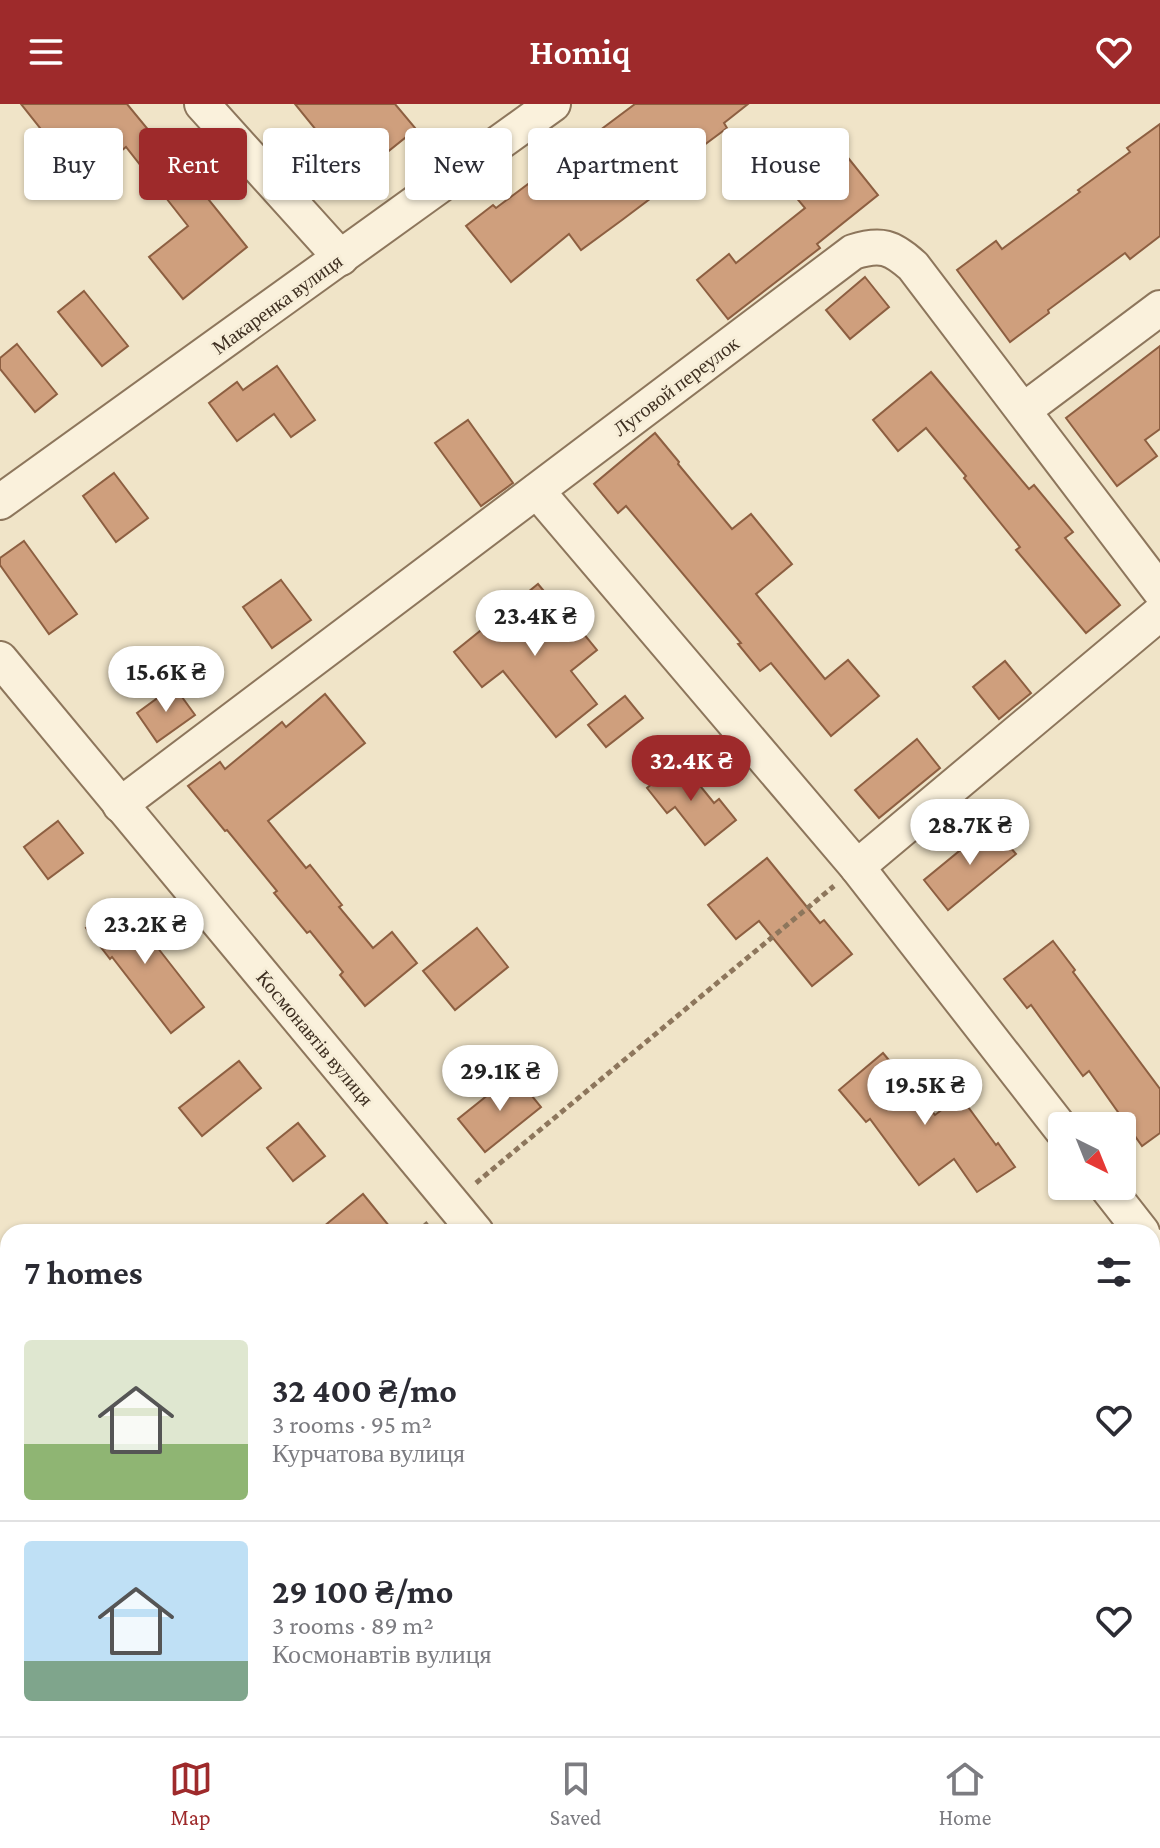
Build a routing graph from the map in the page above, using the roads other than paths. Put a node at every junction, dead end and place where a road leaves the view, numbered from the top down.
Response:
1 (202, 104) edge
2 (553, 104) edge
3 (341, 258) junction
4 (1160, 308) edge
5 (1024, 410) junction
6 (537, 491) junction
7 (0, 502) edge
8 (1160, 591) edge
9 (1160, 613) edge
10 (0, 659) edge
11 (120, 805) junction
12 (857, 867) junction
13 (1048, 1112) edge
14 (1117, 1200) edge
15 (469, 1224) edge
16 (1136, 1224) edge

1 - 3 street
2 - 3 street, Макаренка вулиця
3 - 7 street, Макаренка вулиця
4 - 5 street
5 - 6 street, Луговой переулок
5 - 8 street, Луговой переулок
6 - 11 street, Луговой переулок
6 - 12 street
9 - 12 street
10 - 11 street, Космонавтів вулиця
11 - 15 street, Космонавтів вулиця
12 - 13 street
14 - 16 street

